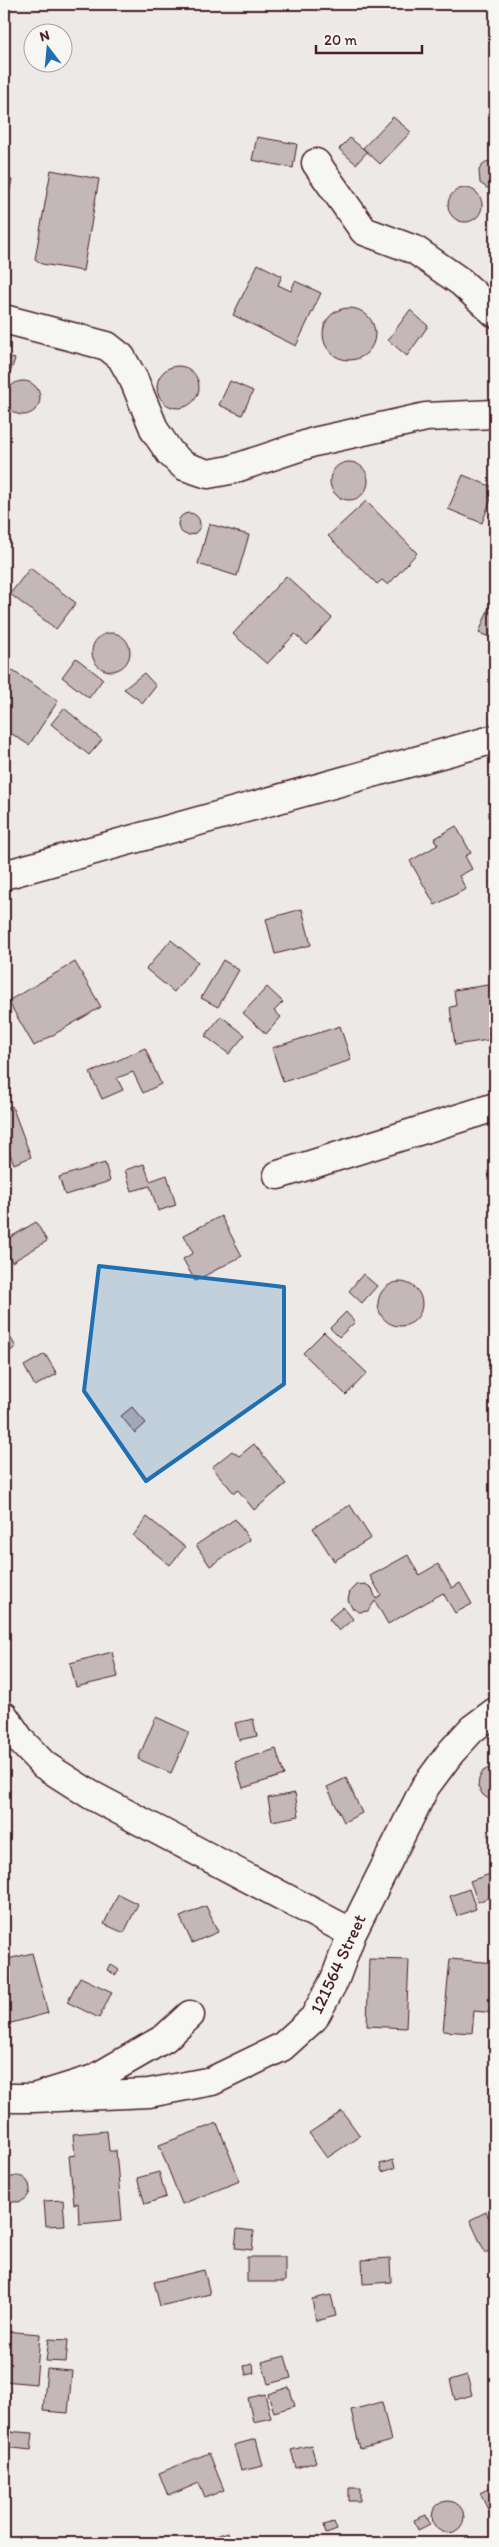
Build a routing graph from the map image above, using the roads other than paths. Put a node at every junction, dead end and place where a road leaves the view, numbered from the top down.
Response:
1 (316, 162) dead end
2 (495, 313) edge
3 (4, 319) edge
4 (495, 414) edge
5 (495, 739) edge
6 (4, 875) edge
7 (495, 1107) edge
8 (278, 1175) dead end
9 (495, 1712) edge
10 (4, 1716) edge
11 (352, 1933) junction
12 (190, 2015) dead end
13 (4, 2098) edge
14 (33, 2098) junction

1 - 2 street
3 - 4 street
5 - 6 street
7 - 8 street
9 - 11 street, 121564 Street
10 - 11 street
11 - 14 street, 121564 Street
12 - 14 street
13 - 14 street

